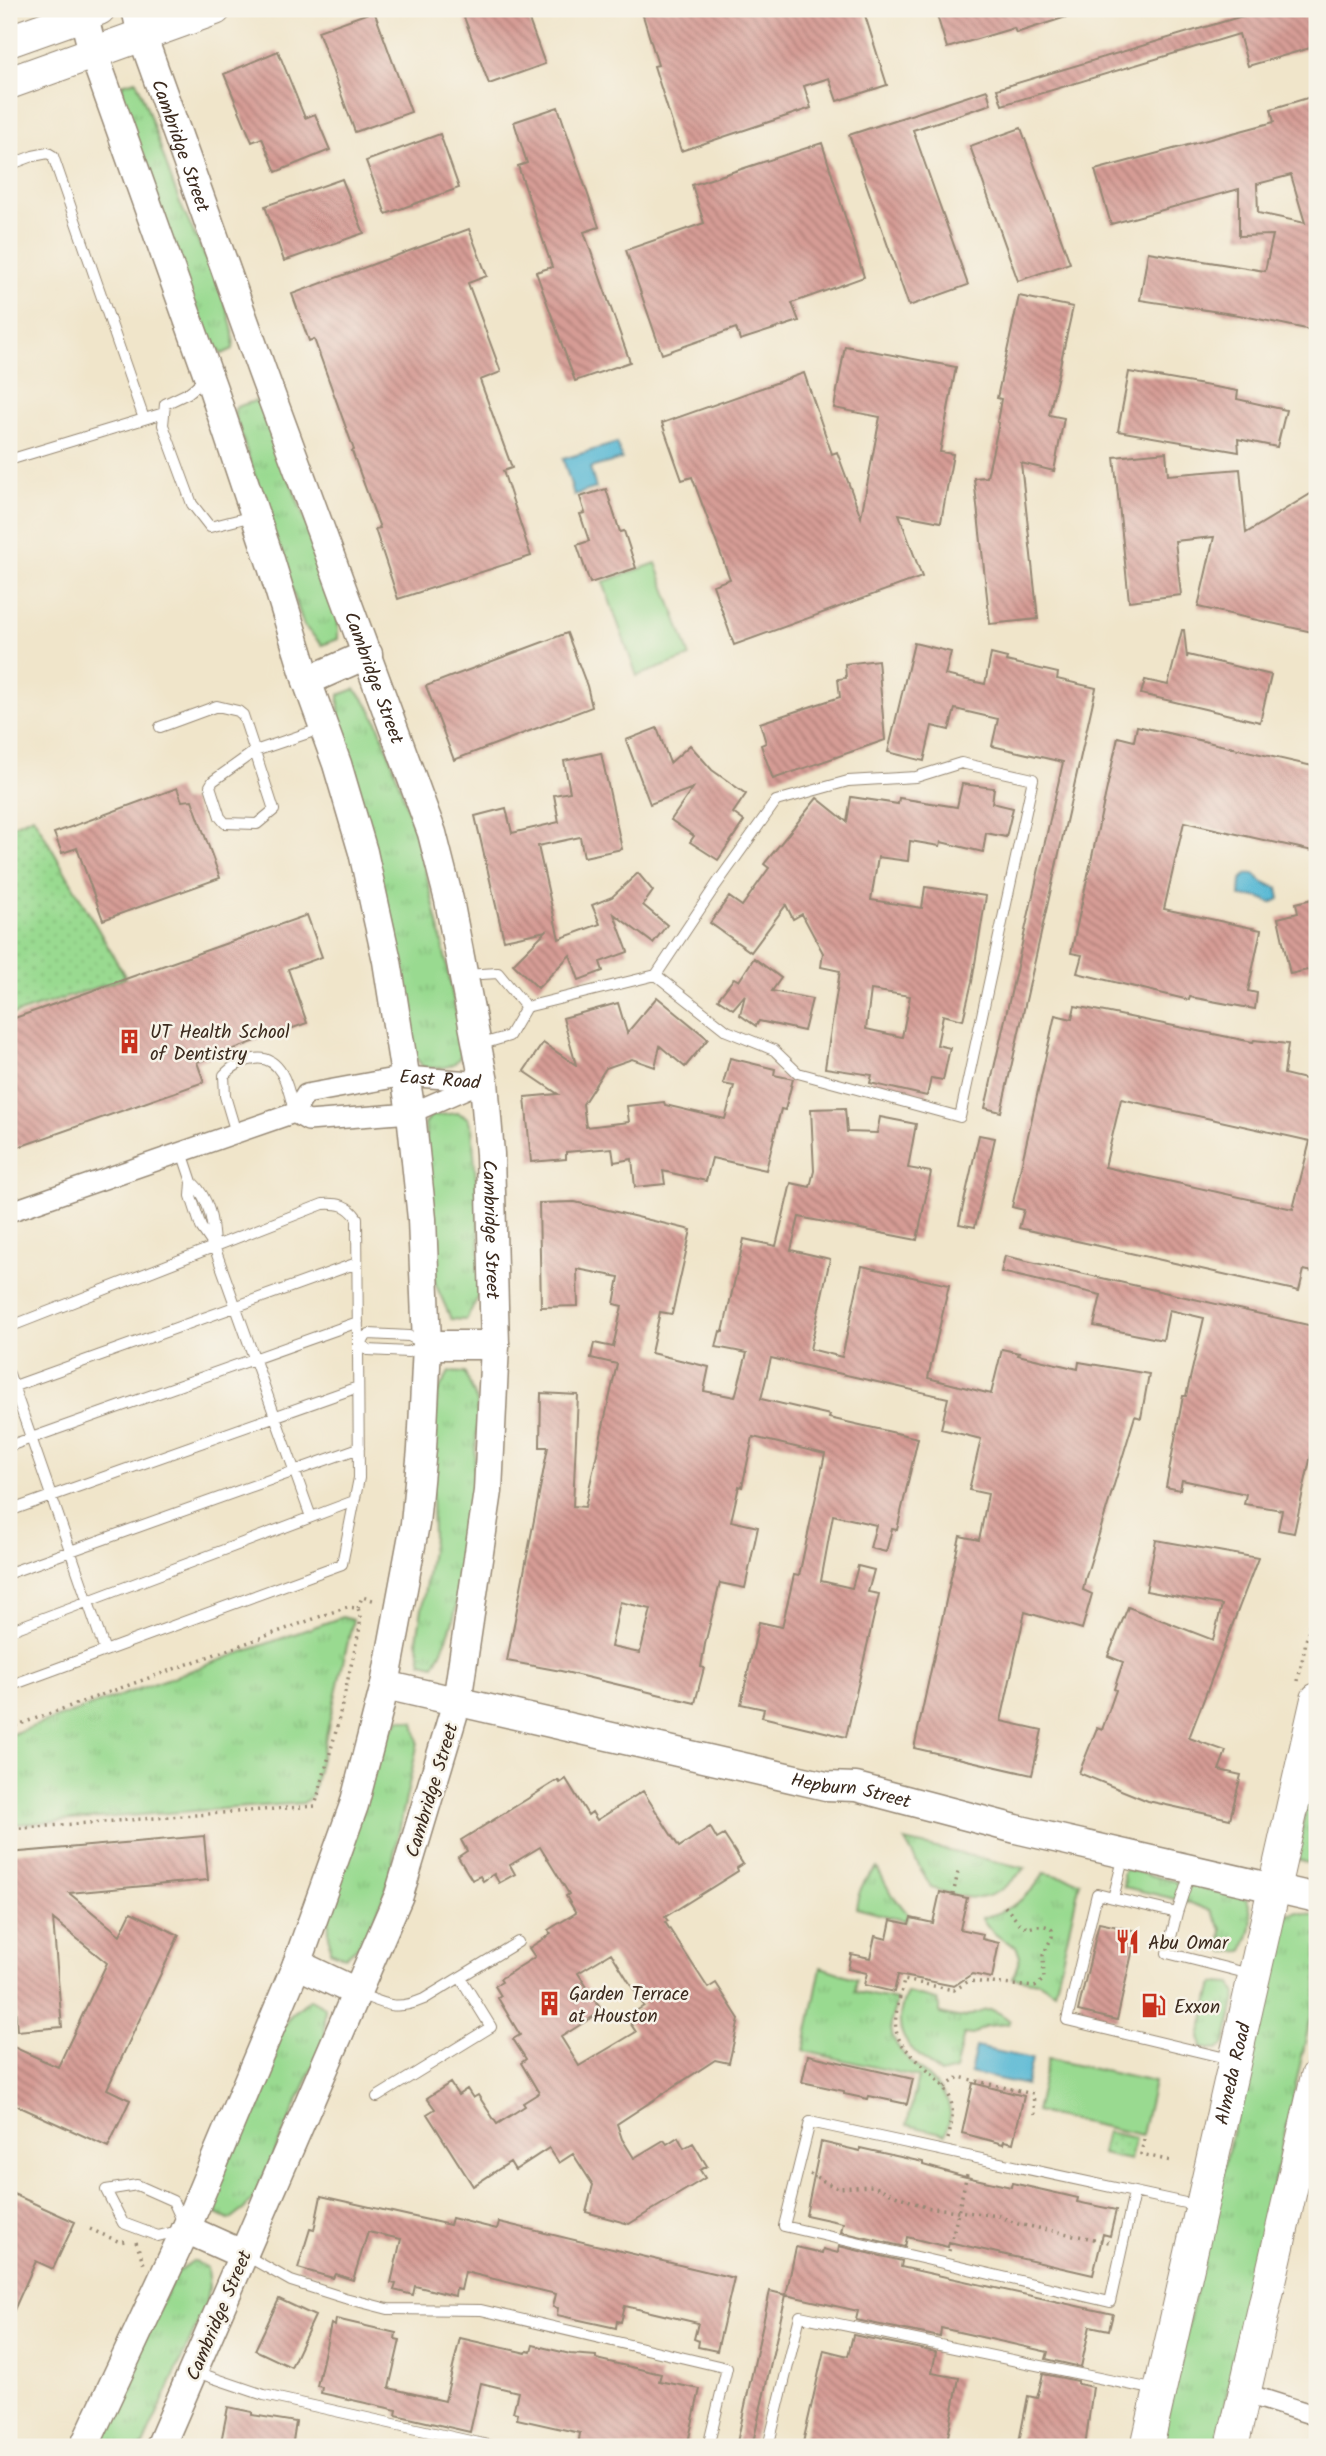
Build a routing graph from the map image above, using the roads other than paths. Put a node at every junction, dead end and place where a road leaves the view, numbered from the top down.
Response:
1 (215, 9) edge
2 (88, 11) edge
3 (139, 22) edge
4 (9, 41) edge
5 (93, 52) junction
6 (9, 83) edge
7 (9, 165) edge
8 (208, 376) junction
9 (164, 413) junction
10 (144, 419) junction
11 (9, 460) edge
12 (255, 516) junction
13 (368, 654) junction
14 (307, 681) junction
15 (160, 727) dead end
16 (324, 728) junction
17 (255, 751) junction
18 (463, 975) junction
19 (656, 975) junction
20 (526, 1007) junction
21 (477, 1045) junction
22 (405, 1076) junction
23 (484, 1082) junction
24 (294, 1113) junction
25 (411, 1113) junction
26 (236, 1133) junction
27 (182, 1152) junction
28 (11, 1205) edge
29 (214, 1246) junction
30 (358, 1264) junction
31 (236, 1307) junction
32 (358, 1322) junction
33 (9, 1327) edge
34 (358, 1342) junction
35 (427, 1345) junction
36 (495, 1345) junction
37 (254, 1359) junction
38 (9, 1374) edge
39 (11, 1387) edge
40 (358, 1387) junction
41 (275, 1416) junction
42 (31, 1438) junction
43 (9, 1446) edge
44 (359, 1448) junction
45 (294, 1471) junction
46 (51, 1496) junction
47 (354, 1502) junction
48 (9, 1511) edge
49 (311, 1517) junction
50 (71, 1551) junction
51 (9, 1573) edge
52 (88, 1601) junction
53 (9, 1631) edge
54 (106, 1651) junction
55 (9, 1673) edge
56 (385, 1685) junction
57 (1317, 1699) edge
58 (457, 1702) junction
59 (1124, 1853) junction
60 (1191, 1869) junction
61 (1273, 1889) junction
62 (1113, 1898) junction
63 (1317, 1898) edge
64 (1177, 1913) junction
65 (518, 1942) dead end
66 (297, 1965) junction
67 (1254, 1975) junction
68 (460, 1977) junction
69 (356, 1992) junction
70 (1236, 2061) junction
71 (1317, 2076) edge
72 (377, 2097) dead end
73 (1134, 2193) junction
74 (1203, 2207) junction
75 (186, 2229) junction
76 (244, 2255) junction
77 (194, 2371) junction
78 (1160, 2391) junction
79 (1244, 2393) junction
80 (1317, 2416) edge
81 (84, 2447) edge
82 (160, 2447) edge
83 (497, 2447) edge
84 (708, 2447) edge
85 (768, 2447) edge
86 (1147, 2447) edge
87 (1232, 2447) edge

1 - 3 main road
2 - 4 main road
2 - 5 street
3 - 5 main road
3 - 13 street, Cambridge Street
5 - 6 main road
5 - 8 street
7 - 10 lane
8 - 9 lane
8 - 12 street
9 - 10 lane
9 - 12 lane
10 - 11 lane
12 - 14 street
13 - 14 street
13 - 18 street, Cambridge Street
14 - 16 street
15 - 17 lane
16 - 17 lane
16 - 22 street
17 - 17 lane
18 - 20 lane
18 - 21 street, Cambridge Street
19 - 19 lane
19 - 20 lane
20 - 21 lane
21 - 23 street, Cambridge Street
22 - 23 street, East Road
22 - 24 street, East Road
22 - 25 street
23 - 25 street, East Road
23 - 36 street, Cambridge Street
24 - 25 street, East Road
24 - 26 street, East Road
24 - 26 lane
25 - 35 street
26 - 27 street, East Road
27 - 28 street, East Road
27 - 29 lane
29 - 30 lane
29 - 31 lane
29 - 33 lane
30 - 31 lane
30 - 32 lane
31 - 37 lane
31 - 39 lane
32 - 34 lane
32 - 37 lane
34 - 35 lane
34 - 35 lane
34 - 40 lane
35 - 36 street
35 - 56 street
36 - 58 street, Cambridge Street
37 - 41 lane
37 - 42 lane
38 - 39 lane
39 - 42 lane
40 - 41 lane
40 - 44 lane
41 - 45 lane
41 - 46 lane
42 - 43 lane
42 - 46 lane
44 - 45 lane
44 - 47 lane
45 - 49 lane
45 - 50 lane
46 - 48 lane
46 - 50 lane
47 - 49 lane
47 - 54 lane
49 - 52 lane
50 - 51 lane
50 - 52 lane
52 - 53 lane
52 - 54 lane
54 - 55 lane
56 - 58 street, Hepburn Street
56 - 66 street
57 - 61 main road, Almeda Road
58 - 59 street, Hepburn Street
58 - 69 street, Cambridge Street
59 - 60 street, Hepburn Street
59 - 62 lane
60 - 61 street, Hepburn Street
60 - 64 lane
61 - 63 street, Hepburn Street
61 - 67 main road, Almeda Road
62 - 64 lane
62 - 70 lane
64 - 67 lane
65 - 68 lane
66 - 69 street
66 - 75 street
67 - 70 main road, Almeda Road
68 - 69 lane
68 - 72 lane
69 - 76 street, Cambridge Street
70 - 74 main road, Almeda Road
71 - 79 main road
73 - 73 lane
73 - 74 lane
74 - 78 main road, Almeda Road
75 - 75 lane
75 - 76 street
75 - 81 street
76 - 77 street, Cambridge Street
76 - 84 lane
77 - 82 street, Cambridge Street
77 - 83 lane
78 - 85 lane
78 - 86 main road, Almeda Road
79 - 80 street
79 - 87 main road

